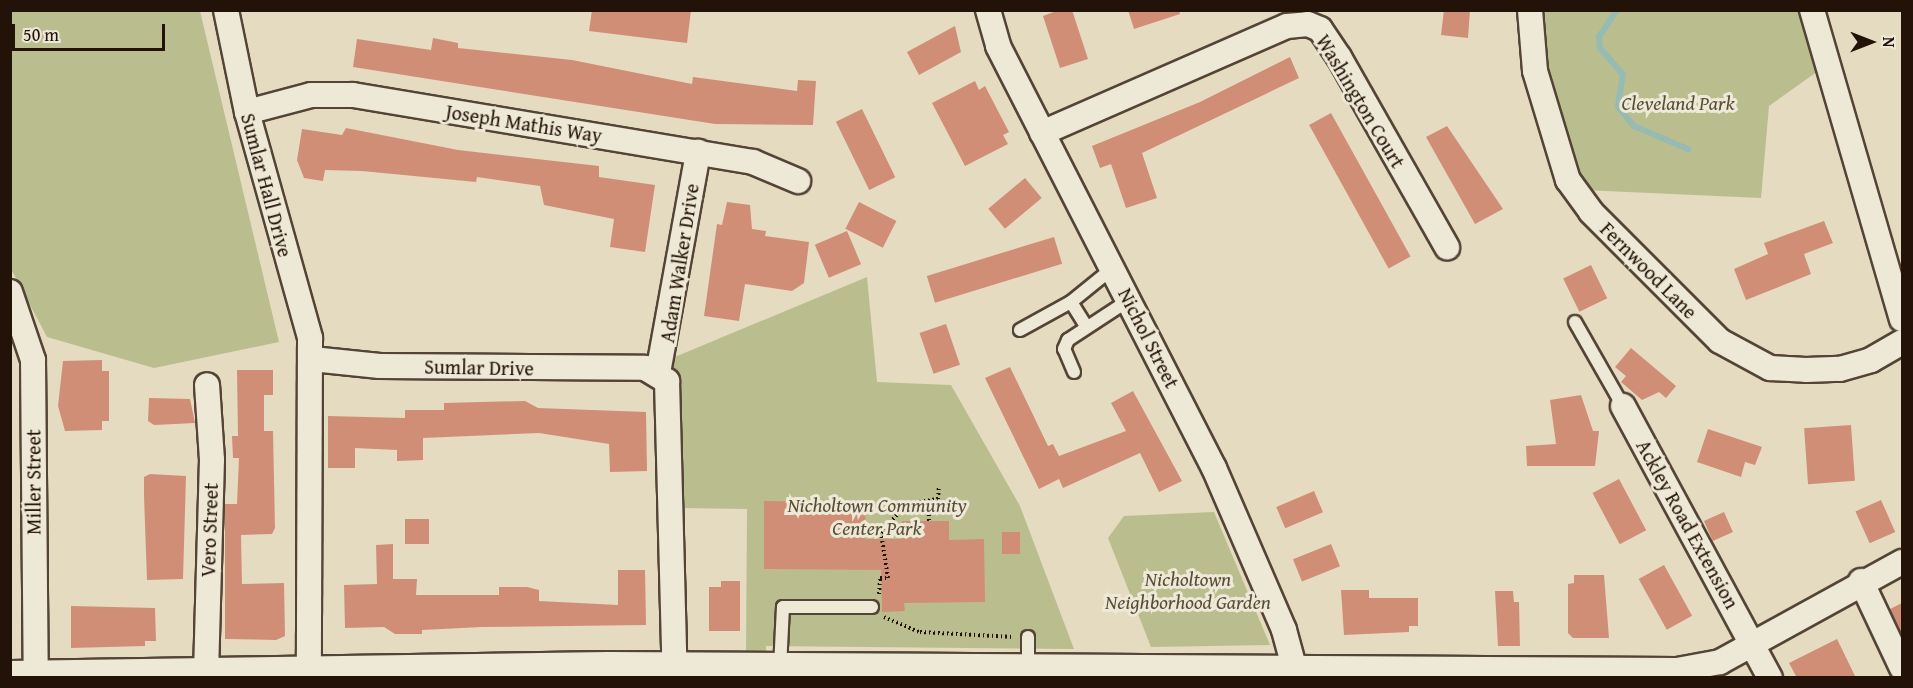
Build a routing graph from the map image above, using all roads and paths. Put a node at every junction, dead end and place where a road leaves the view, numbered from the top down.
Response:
1 (226, 10) edge
2 (988, 10) edge
3 (1530, 10) edge
4 (1812, 10) edge
5 (247, 112) junction
6 (1042, 133) junction
7 (698, 152) junction
8 (798, 182) dead end
9 (1446, 247) dead end
10 (1113, 268) junction
11 (10, 292) edge
12 (1129, 300) junction
13 (1071, 302) junction
14 (1902, 319) edge
15 (1575, 322) dead end
16 (1086, 326) junction
17 (1020, 330) dead end
18 (1902, 342) edge
19 (312, 359) junction
20 (1074, 372) dead end
21 (658, 373) junction
22 (207, 385) dead end
23 (1623, 406) joint
24 (939, 486) dead end
25 (928, 501) junction
26 (928, 521) dead end
27 (1902, 562) edge
28 (1861, 581) junction
29 (872, 607) dead end
30 (1028, 637) joint
31 (1753, 643) junction
32 (780, 668) junction
33 (1902, 668) edge
34 (1028, 670) junction
35 (309, 671) junction
36 (674, 672) edge
37 (10, 674) edge
38 (206, 674) junction
39 (416, 674) edge
40 (36, 675) junction
41 (1296, 675) edge
42 (168, 676) edge
43 (1770, 678) edge

1 - 5 street, Sumlar Hall Drive
2 - 6 street, Nichol Street
3 - 18 street, Fernwood Lane
4 - 14 street
5 - 7 street, Joseph Mathis Way
5 - 19 street, Sumlar Hall Drive
6 - 9 street, Washington Court
6 - 10 street, Nichol Street
7 - 8 street, Joseph Mathis Way
7 - 21 street, Adam Walker Drive
10 - 12 street, Nichol Street
10 - 13 lane
11 - 40 street, Miller Street
12 - 16 lane
12 - 41 street, Nichol Street
13 - 16 lane
13 - 17 lane
15 - 23 lane
16 - 20 lane
19 - 21 street, Sumlar Drive
19 - 35 street
21 - 36 street
22 - 38 street, Vero Street
23 - 31 street, Ackley Road Extension
24 - 25 path
25 - 26 path
25 - 30 path
27 - 28 street
28 - 31 street
28 - 33 street
29 - 32 lane
30 - 34 lane
31 - 41 street
31 - 43 street, Ackley Road Extension
32 - 34 street
32 - 36 street
34 - 41 street
35 - 38 street
35 - 39 street
36 - 39 street
37 - 40 street
38 - 42 street
40 - 42 street

